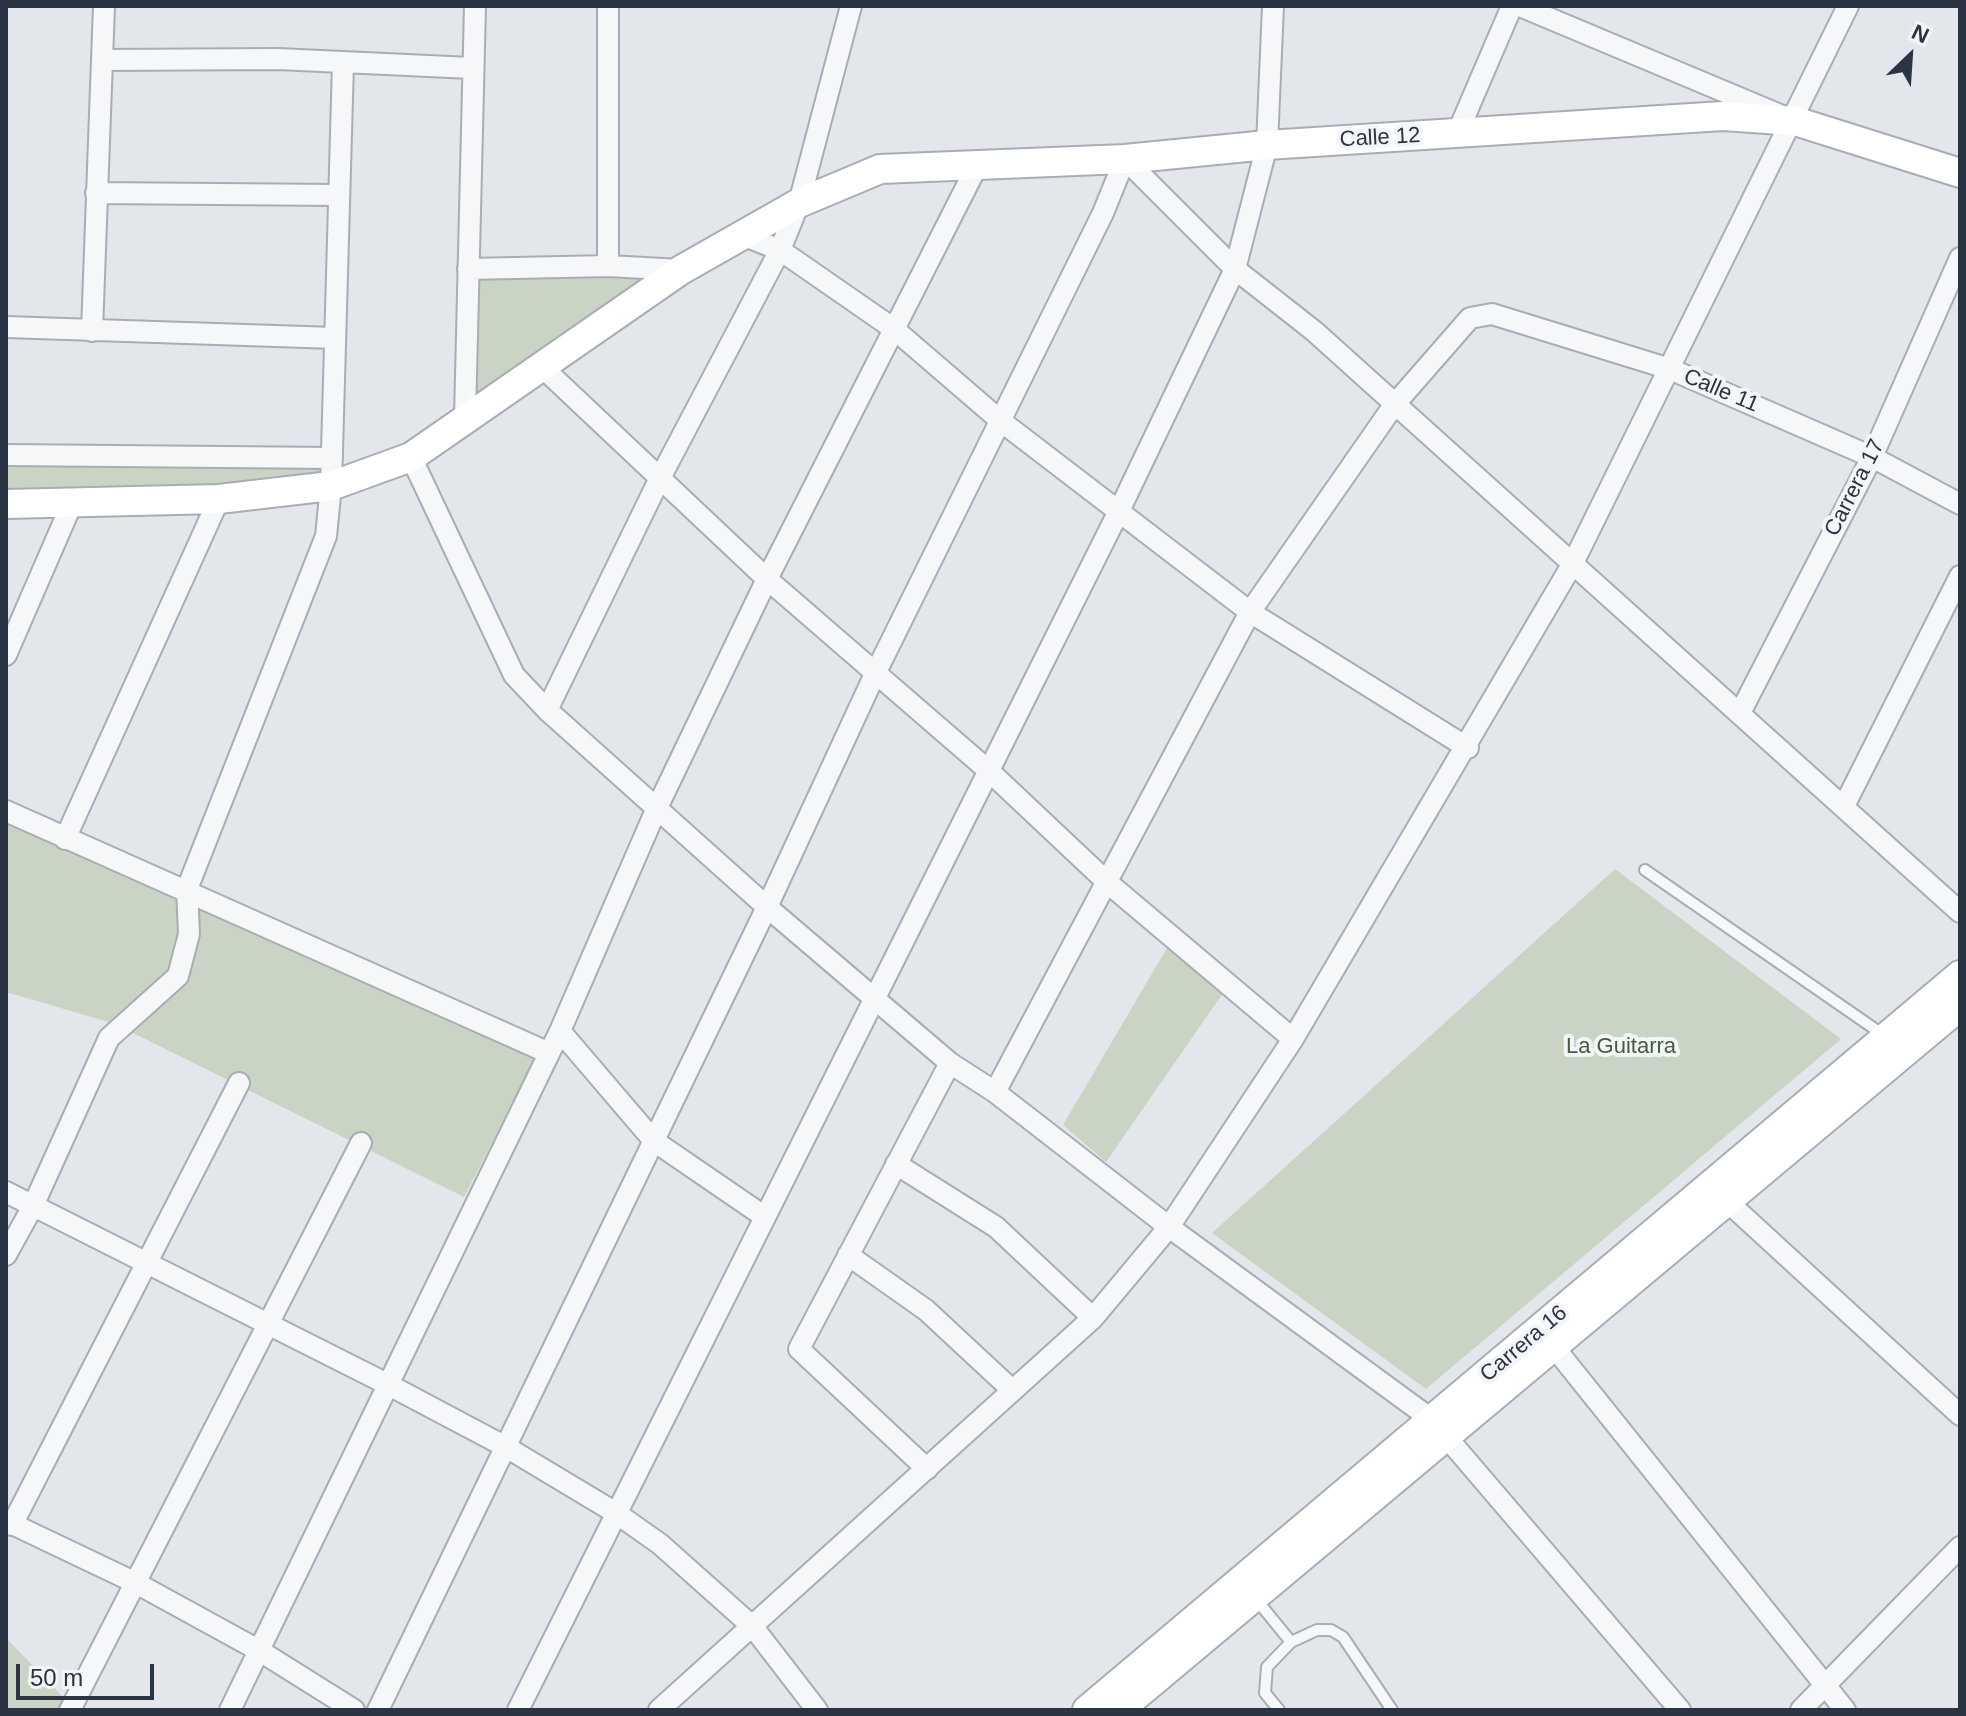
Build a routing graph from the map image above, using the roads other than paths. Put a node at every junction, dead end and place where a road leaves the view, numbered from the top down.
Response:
1 (104, 6) edge
2 (475, 6) edge
3 (608, 6) edge
4 (851, 6) edge
5 (1273, 6) edge
6 (1512, 6) edge
7 (1520, 6) edge
8 (1848, 6) edge
9 (104, 60) junction
10 (343, 63) junction
11 (471, 68) junction
12 (1795, 121) junction
13 (1457, 134) junction
14 (1267, 145) junction
15 (1125, 159) junction
16 (977, 166) junction
17 (1960, 173) edge
18 (96, 193) junction
19 (337, 195) junction
20 (799, 203) junction
21 (745, 236) junction
22 (780, 250) junction
23 (1960, 258) edge
24 (608, 266) junction
25 (468, 269) junction
26 (1235, 269) junction
27 (681, 270) junction
28 (6, 327) edge
29 (894, 329) junction
30 (92, 331) junction
31 (335, 338) junction
32 (541, 366) junction
33 (1670, 369) junction
34 (1394, 405) junction
35 (465, 417) junction
36 (1002, 422) junction
37 (6, 455) edge
38 (411, 457) junction
39 (1872, 457) junction
40 (332, 458) junction
41 (659, 480) junction
42 (331, 486) junction
43 (219, 499) junction
44 (73, 501) junction
45 (6, 504) edge
46 (1960, 504) edge
47 (1119, 511) junction
48 (1573, 563) junction
49 (1960, 576) edge
50 (767, 579) junction
51 (1250, 612) junction
52 (6, 655) edge
53 (875, 674) junction
54 (547, 710) junction
55 (1740, 713) junction
56 (1468, 748) junction
57 (989, 771) junction
58 (1844, 806) junction
59 (656, 810) junction
60 (6, 811) edge
61 (65, 839) junction
62 (1645, 870) dead end
63 (1108, 883) junction
64 (187, 889) junction
65 (767, 907) junction
66 (1960, 912) edge
67 (1960, 975) edge
68 (874, 998) junction
69 (1960, 1006) edge
70 (560, 1031) junction
71 (1886, 1037) junction
72 (1293, 1039) junction
73 (549, 1053) junction
74 (950, 1063) junction
75 (239, 1083) dead end
76 (995, 1092) junction
77 (654, 1141) junction
78 (361, 1143) dead end
79 (896, 1164) junction
80 (6, 1192) edge
81 (1720, 1195) junction
82 (33, 1206) junction
83 (765, 1217) junction
84 (1169, 1227) junction
85 (6, 1255) edge
86 (848, 1255) junction
87 (147, 1263) junction
88 (1093, 1318) junction
89 (269, 1324) junction
90 (1547, 1339) junction
91 (389, 1385) junction
92 (1011, 1389) junction
93 (1960, 1415) edge
94 (1440, 1428) junction
95 (506, 1447) junction
96 (927, 1469) junction
97 (616, 1513) junction
98 (9, 1523) edge
99 (1960, 1547) edge
100 (136, 1583) junction
101 (1248, 1589) junction
102 (753, 1627) junction
103 (1291, 1642) junction
104 (260, 1651) junction
105 (1823, 1685) junction
106 (70, 1710) edge
107 (230, 1710) edge
108 (354, 1710) edge
109 (378, 1710) edge
110 (518, 1710) edge
111 (659, 1710) edge
112 (817, 1710) edge
113 (1087, 1710) edge
114 (1119, 1710) edge
115 (1279, 1710) edge
116 (1392, 1710) edge
117 (1680, 1710) edge
118 (1801, 1710) edge
119 (1845, 1710) edge

1 - 9 street
2 - 11 street
3 - 24 street
4 - 20 street
5 - 14 street
6 - 13 street
7 - 12 street
8 - 12 street
9 - 10 street
9 - 18 street
10 - 11 street
10 - 19 street
11 - 25 street
12 - 13 main road, Calle 12
12 - 17 main road, Calle 12
12 - 33 street
13 - 14 main road, Calle 12
14 - 15 main road, Calle 12
14 - 26 street
15 - 16 main road, Calle 12
15 - 26 street
15 - 36 street
16 - 20 main road, Calle 12
16 - 29 street
18 - 19 street
18 - 30 street
19 - 31 street
20 - 21 main road, Calle 12
20 - 22 street
21 - 22 street
21 - 27 main road, Calle 12
22 - 29 street
22 - 41 street
23 - 39 street, Carrera 17
24 - 25 street
24 - 27 street
25 - 35 street
26 - 34 street
26 - 47 street
27 - 32 main road, Calle 12
28 - 30 street
29 - 36 street
29 - 50 street
30 - 31 street
31 - 40 street
32 - 35 main road, Calle 12
32 - 41 street
33 - 34 street, Calle 11
33 - 39 street, Calle 11
33 - 48 street
34 - 48 street
34 - 51 street
35 - 38 main road, Calle 12
36 - 47 street
36 - 53 street
37 - 40 street
38 - 42 main road, Calle 12
38 - 54 street
39 - 46 street, Calle 11
39 - 55 street, Carrera 17
40 - 42 street
41 - 50 street
41 - 54 street
42 - 43 main road, Calle 12
42 - 64 street
43 - 44 main road, Calle 12
43 - 61 street
44 - 45 main road, Calle 12
44 - 52 street
47 - 51 street
47 - 57 street
48 - 55 street
48 - 56 street
49 - 58 street
50 - 53 street
50 - 59 street
51 - 56 street
51 - 63 street
53 - 57 street
53 - 65 street
54 - 59 street
55 - 58 street
56 - 72 street
57 - 63 street
57 - 68 street
58 - 66 street
59 - 65 street
59 - 70 street
60 - 61 street
61 - 64 street
62 - 71 lane
63 - 72 street
63 - 76 street
64 - 73 street
64 - 82 street
65 - 68 street
65 - 77 street
67 - 71 main road, Carrera 16
68 - 74 street
68 - 83 street
69 - 81 main road, Carrera 16
70 - 73 street
70 - 77 street
71 - 81 main road, Carrera 16
72 - 84 street
73 - 91 street
74 - 76 street
74 - 79 street
75 - 87 street
76 - 84 street
77 - 83 street
77 - 95 street
78 - 89 street
79 - 86 street
79 - 88 street
80 - 82 street
81 - 90 main road, Carrera 16
81 - 93 street
82 - 85 street
82 - 87 street
83 - 97 street
84 - 88 street
84 - 94 street
86 - 92 street
86 - 96 street
87 - 89 street
87 - 98 street
88 - 92 street
89 - 91 street
89 - 100 street
90 - 94 main road, Carrera 16
90 - 105 street
91 - 95 street
91 - 104 street
92 - 96 street
94 - 101 main road, Carrera 16
94 - 117 street
95 - 97 street
95 - 109 street
96 - 102 street
97 - 102 street
97 - 110 street
98 - 100 street
99 - 105 street
100 - 104 street
100 - 106 street
101 - 103 lane
101 - 113 main road, Carrera 16
101 - 114 main road, Carrera 16
102 - 111 street
102 - 112 street
103 - 115 lane
103 - 116 lane
104 - 107 street
104 - 108 street
105 - 118 street
105 - 119 street

